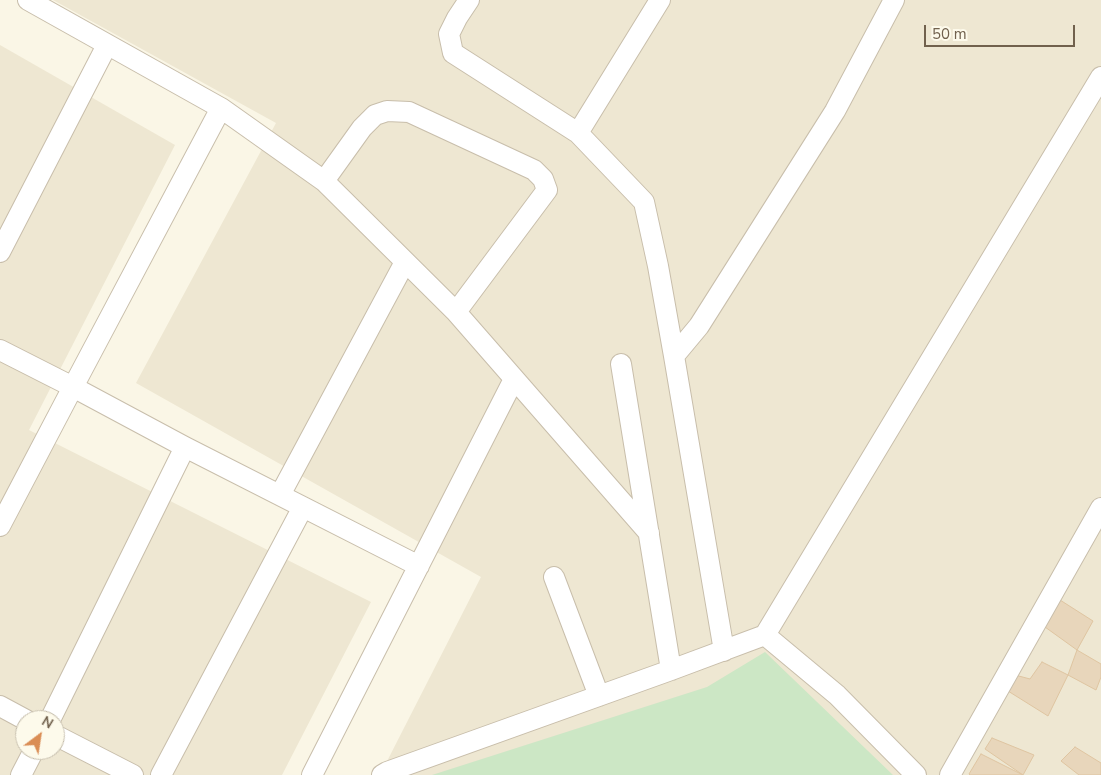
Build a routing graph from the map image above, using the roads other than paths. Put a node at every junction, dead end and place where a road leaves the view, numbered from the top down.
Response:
1 (28, 0) edge
2 (469, 0) edge
3 (660, 0) edge
4 (894, 0) edge
5 (107, 45) junction
6 (1101, 78) edge
7 (221, 108) junction
8 (578, 133) junction
9 (324, 182) junction
10 (0, 252) edge
11 (405, 262) junction
12 (456, 312) junction
13 (0, 350) edge
14 (674, 356) junction
15 (621, 364) dead end
16 (514, 378) junction
17 (73, 387) junction
18 (185, 447) junction
19 (280, 495) junction
20 (302, 507) junction
21 (1101, 508) edge
22 (0, 526) edge
23 (648, 533) junction
24 (419, 566) junction
25 (554, 577) dead end
26 (765, 635) junction
27 (724, 650) junction
28 (671, 670) junction
29 (599, 696) junction
30 (0, 706) edge
31 (55, 710) edge
32 (15, 714) edge
33 (65, 740) edge
34 (29, 760) edge
35 (21, 775) edge
36 (133, 775) edge
37 (161, 775) edge
38 (312, 775) edge
39 (382, 775) edge
40 (916, 775) edge
41 (950, 775) edge

1 - 5 street
2 - 8 street
3 - 8 street
4 - 14 street
5 - 7 street
5 - 10 street
6 - 26 street
7 - 9 street
7 - 17 street
8 - 14 street
9 - 11 street
9 - 12 street
11 - 12 street
11 - 19 street
12 - 16 street
13 - 17 street
14 - 27 street
15 - 23 street
16 - 23 street
16 - 24 street
17 - 18 street
17 - 22 street
18 - 19 street
18 - 31 street
19 - 20 street
20 - 24 street
20 - 37 street
21 - 41 street
23 - 28 street
24 - 38 street
25 - 29 street
26 - 27 street
26 - 40 street
27 - 28 street
28 - 29 street
29 - 39 street
30 - 32 street
33 - 36 street
34 - 35 street

